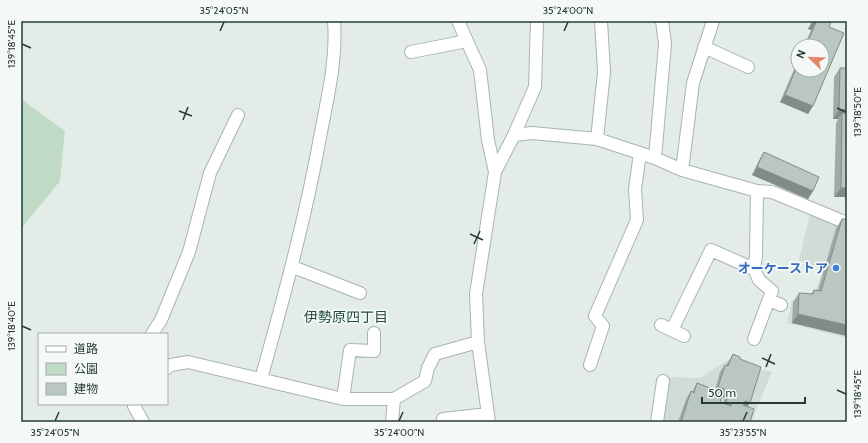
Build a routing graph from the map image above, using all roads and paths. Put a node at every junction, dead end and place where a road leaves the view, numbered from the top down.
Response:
1 (334, 21) edge
2 (458, 21) edge
3 (537, 21) edge
4 (601, 21) edge
5 (662, 21) edge
6 (713, 21) edge
7 (467, 42) junction
8 (704, 47) junction
9 (411, 52) dead end
10 (748, 68) dead end
11 (238, 115) dead end
12 (514, 134) junction
13 (598, 140) junction
14 (640, 153) junction
15 (655, 158) junction
16 (682, 170) junction
17 (495, 172) junction
18 (757, 191) junction
19 (847, 222) edge
20 (293, 267) junction
21 (754, 269) junction
22 (360, 292) dead end
23 (769, 300) junction
24 (781, 305) dead end
25 (153, 333) edge
26 (374, 333) dead end
27 (684, 336) dead end
28 (754, 338) dead end
29 (478, 342) junction
30 (590, 365) dead end
31 (168, 368) edge
32 (261, 379) junction
33 (663, 381) dead end
34 (343, 399) junction
35 (394, 399) junction
36 (135, 405) edge
37 (488, 418) edge
38 (443, 419) dead end
39 (143, 422) edge
40 (392, 422) edge
41 (657, 422) edge

1 - 20 street
2 - 7 street
3 - 12 street
4 - 13 street
5 - 15 street
6 - 8 street
7 - 9 street
7 - 17 street
8 - 10 street
8 - 16 street
11 - 25 street
12 - 13 street
12 - 17 street
13 - 14 street
14 - 15 street
14 - 30 street
15 - 16 street
16 - 18 street
17 - 29 street
18 - 19 street
18 - 21 street
20 - 22 street
20 - 32 street
21 - 23 street
21 - 27 street
23 - 24 street
23 - 28 street
26 - 34 street
29 - 35 street
29 - 37 street
31 - 32 street
32 - 34 street
33 - 41 street
34 - 35 street
35 - 40 street
36 - 39 street
37 - 38 street

